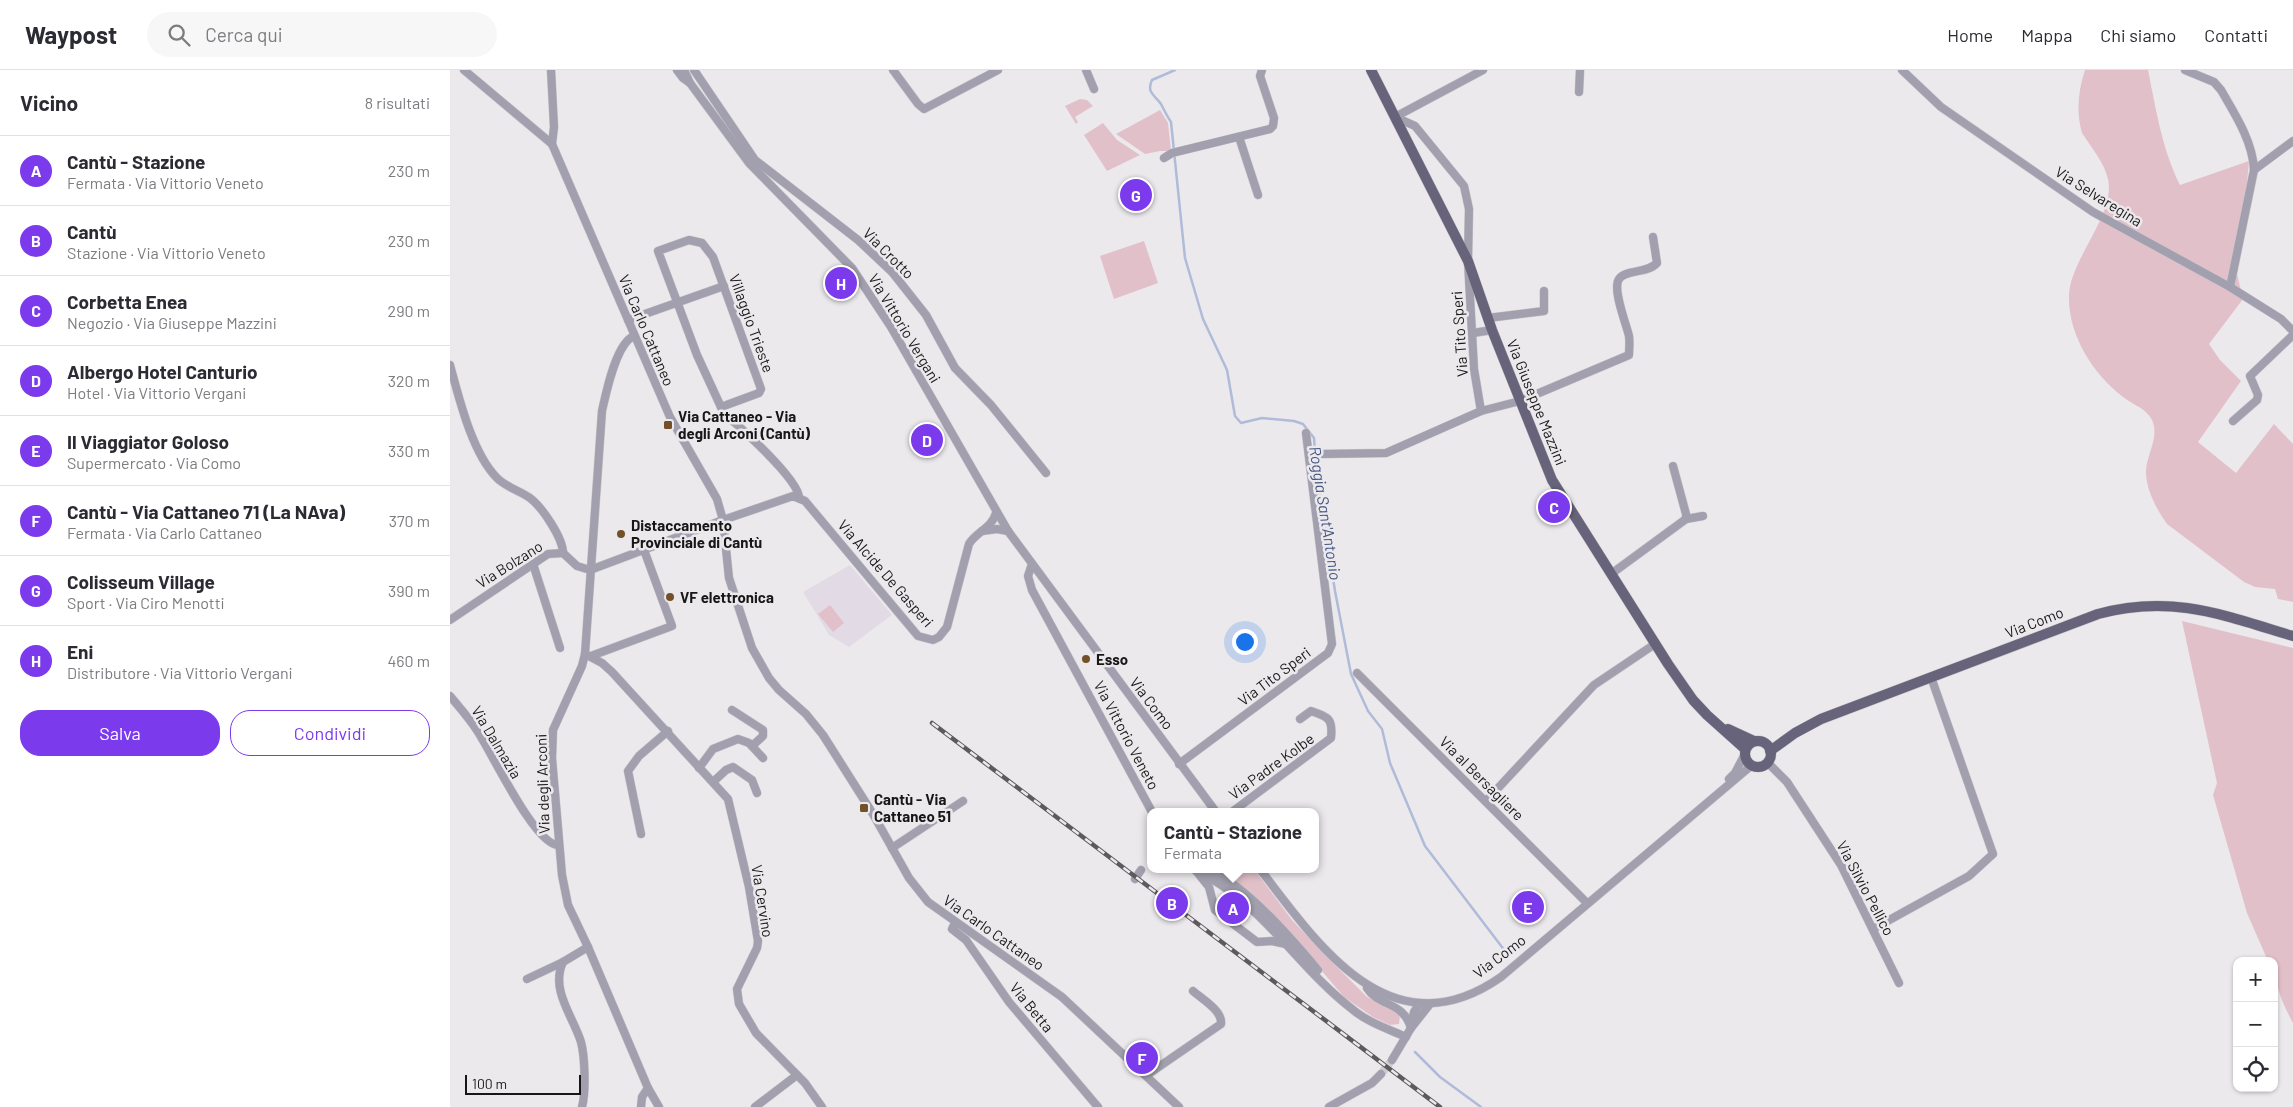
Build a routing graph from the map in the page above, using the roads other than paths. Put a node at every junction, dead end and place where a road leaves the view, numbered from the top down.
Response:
1 (464, 70) edge
2 (551, 70) edge
3 (677, 70) edge
4 (684, 70) edge
5 (694, 70) edge
6 (893, 70) edge
7 (998, 70) edge
8 (1086, 70) edge
9 (1262, 70) edge
10 (1371, 70) edge
11 (1482, 70) edge
12 (1580, 70) edge
13 (1902, 70) edge
14 (2185, 70) edge
15 (690, 83) junction
16 (1094, 89) dead end
17 (1579, 92) dead end
18 (1395, 117) junction
19 (1239, 137) junction
20 (552, 144) junction
21 (2292, 145) edge
22 (1164, 158) dead end
23 (2254, 170) junction
24 (1258, 195) dead end
25 (1652, 237) dead end
26 (1468, 261) junction
27 (724, 286) junction
28 (2230, 287) junction
29 (1544, 291) dead end
30 (676, 302) junction
31 (1488, 318) junction
32 (628, 320) junction
33 (1492, 330) junction
34 (2293, 331) edge
35 (1473, 333) junction
36 (2293, 334) edge
37 (634, 336) junction
38 (450, 365) edge
39 (1520, 401) junction
40 (721, 407) junction
41 (1481, 411) junction
42 (2233, 421) dead end
43 (1306, 433) dead end
44 (1321, 454) dead end
45 (1673, 466) dead end
46 (1046, 473) dead end
47 (799, 497) junction
48 (996, 513) junction
49 (1703, 516) dead end
50 (1686, 519) junction
51 (723, 520) junction
52 (1008, 531) junction
53 (980, 532) junction
54 (644, 550) junction
55 (563, 554) junction
56 (533, 564) junction
57 (1032, 564) junction
58 (590, 570) junction
59 (1611, 574) junction
60 (450, 620) edge
61 (2293, 636) edge
62 (1655, 644) junction
63 (560, 648) dead end
64 (588, 655) junction
65 (1357, 673) dead end
66 (1931, 677) junction
67 (450, 696) edge
68 (732, 710) dead end
69 (1300, 719) dead end
70 (1715, 723) junction
71 (668, 732) junction
72 (1795, 733) junction
73 (1758, 741) junction
74 (752, 746) junction
75 (1745, 751) junction
76 (1770, 751) junction
77 (762, 758) dead end
78 (1767, 762) junction
79 (1179, 764) junction
80 (1752, 765) junction
81 (699, 768) junction
82 (714, 782) junction
83 (757, 793) dead end
84 (963, 801) dead end
85 (1486, 801) junction
86 (1703, 806) junction
87 (1150, 808) edge
88 (1213, 808) edge
89 (1237, 808) edge
90 (641, 834) dead end
91 (558, 845) junction
92 (892, 848) junction
93 (1141, 870) dead end
94 (1197, 873) edge
95 (1200, 873) edge
96 (1213, 873) edge
97 (1263, 873) edge
98 (1136, 879) dead end
99 (1587, 904) junction
100 (955, 923) junction
101 (1873, 929) junction
102 (1286, 944) junction
103 (588, 947) junction
104 (563, 962) junction
105 (527, 979) dead end
106 (1899, 983) dead end
107 (1365, 984) junction
108 (1193, 991) dead end
109 (1420, 1003) junction
110 (1430, 1004) junction
111 (1408, 1033) junction
112 (1392, 1060) tunnel mouth
113 (1381, 1074) tunnel mouth
114 (797, 1075) junction
115 (1147, 1075) junction
116 (648, 1088) junction
117 (659, 1106) edge
118 (582, 1107) edge
119 (641, 1107) edge
120 (755, 1107) edge
121 (822, 1107) edge
122 (1098, 1107) edge
123 (1179, 1107) edge
124 (1329, 1107) edge

1 - 20 street
2 - 20 street, Via Carlo Cattaneo
3 - 15 street, Via Vittorio Vergani
4 - 15 street, Via Vittorio Vergani
5 - 46 street, Via Crotto
6 - 7 street
8 - 16 street
9 - 19 street
10 - 18 main road, Via Giuseppe Mazzini
11 - 18 street
12 - 17 street
13 - 28 street, Via Selvaregina
14 - 23 street
15 - 48 street, Via Vittorio Vergani
18 - 26 main road, Via Giuseppe Mazzini
18 - 26 street, Via Tito Speri
19 - 22 street
19 - 24 street
20 - 32 street, Via Carlo Cattaneo
21 - 23 street
23 - 28 street
25 - 39 street
26 - 31 main road, Via Giuseppe Mazzini
26 - 35 street, Via Tito Speri
27 - 30 street
27 - 30 street, Villaggio Trieste
27 - 40 street, Villaggio Trieste
28 - 34 street, Via Selvaregina
29 - 31 street
30 - 32 street
30 - 40 street, Villaggio Trieste
31 - 33 main road, Via Giuseppe Mazzini
32 - 37 street, Via Carlo Cattaneo
33 - 35 street
33 - 39 main road, Via Giuseppe Mazzini
35 - 41 street, Via Tito Speri
36 - 42 street
37 - 51 street, Via Carlo Cattaneo
37 - 58 street, Via degli Arconi
38 - 55 street
39 - 41 street
39 - 59 main road, Via Giuseppe Mazzini
40 - 47 street, Via Alcide De Gasperi
41 - 44 street
43 - 79 street, Via Tito Speri
45 - 50 street
47 - 51 street
47 - 53 street, Via Alcide De Gasperi
48 - 52 street, Via Como
48 - 53 street, Via Alcide De Gasperi
49 - 50 street
50 - 59 street
51 - 54 street
51 - 92 street, Via Carlo Cattaneo
52 - 53 street
52 - 57 street, Via Como
54 - 58 street
54 - 64 street
55 - 56 street, Via Bolzano
55 - 58 street, Via Bolzano
56 - 60 street, Via Bolzano
56 - 63 street
57 - 79 street, Via Como
57 - 87 street, Via Vittorio Veneto
58 - 64 street, Via degli Arconi
59 - 62 main road, Via Giuseppe Mazzini
61 - 66 main road, Via Como
62 - 70 main road, Via Giuseppe Mazzini
62 - 85 street
64 - 71 street, Via Cervino
64 - 91 street, Via degli Arconi
65 - 85 street, Via al Bersagliere
66 - 72 main road, Via Como
66 - 101 street
67 - 91 street, Via Dalmazia
68 - 74 street
69 - 89 street, Via Padre Kolbe
70 - 73 main road, Via Giuseppe Mazzini
70 - 75 main road, Via Giuseppe Mazzini
71 - 81 street, Via Cervino
71 - 90 street
72 - 73 main road, Via Como
72 - 76 main road, Via Como
73 - 75 main road
73 - 76 main road
74 - 77 street
74 - 81 street
75 - 80 main road
75 - 86 street, Via Como
76 - 78 main road
78 - 80 main road
78 - 101 street, Via Silvio Pellico
79 - 88 street, Via Como
80 - 86 street, Via Como
81 - 82 street, Via Cervino
82 - 83 street
82 - 114 street, Via Cervino
84 - 92 street
85 - 99 street, Via al Bersagliere
86 - 99 street, Via Como
91 - 103 street, Via degli Arconi
92 - 100 street, Via Carlo Cattaneo
93 - 98 street
94 - 102 street
95 - 102 street
96 - 111 street
97 - 107 street, Via Como
99 - 110 street, Via Como
100 - 115 street, Via Carlo Cattaneo
100 - 122 street, Via Betta
101 - 106 street, Via Silvio Pellico
102 - 111 street
103 - 104 street
103 - 116 street, Via degli Arconi
104 - 105 street
104 - 118 street
107 - 109 street, Via Como
107 - 111 street
108 - 115 street
109 - 110 street, Via Como
109 - 111 street
110 - 111 street
111 - 112 street
113 - 124 street
114 - 120 street
114 - 121 street, Via Cervino
115 - 123 street, Via Carlo Cattaneo
116 - 117 street, Via degli Arconi
116 - 119 street

